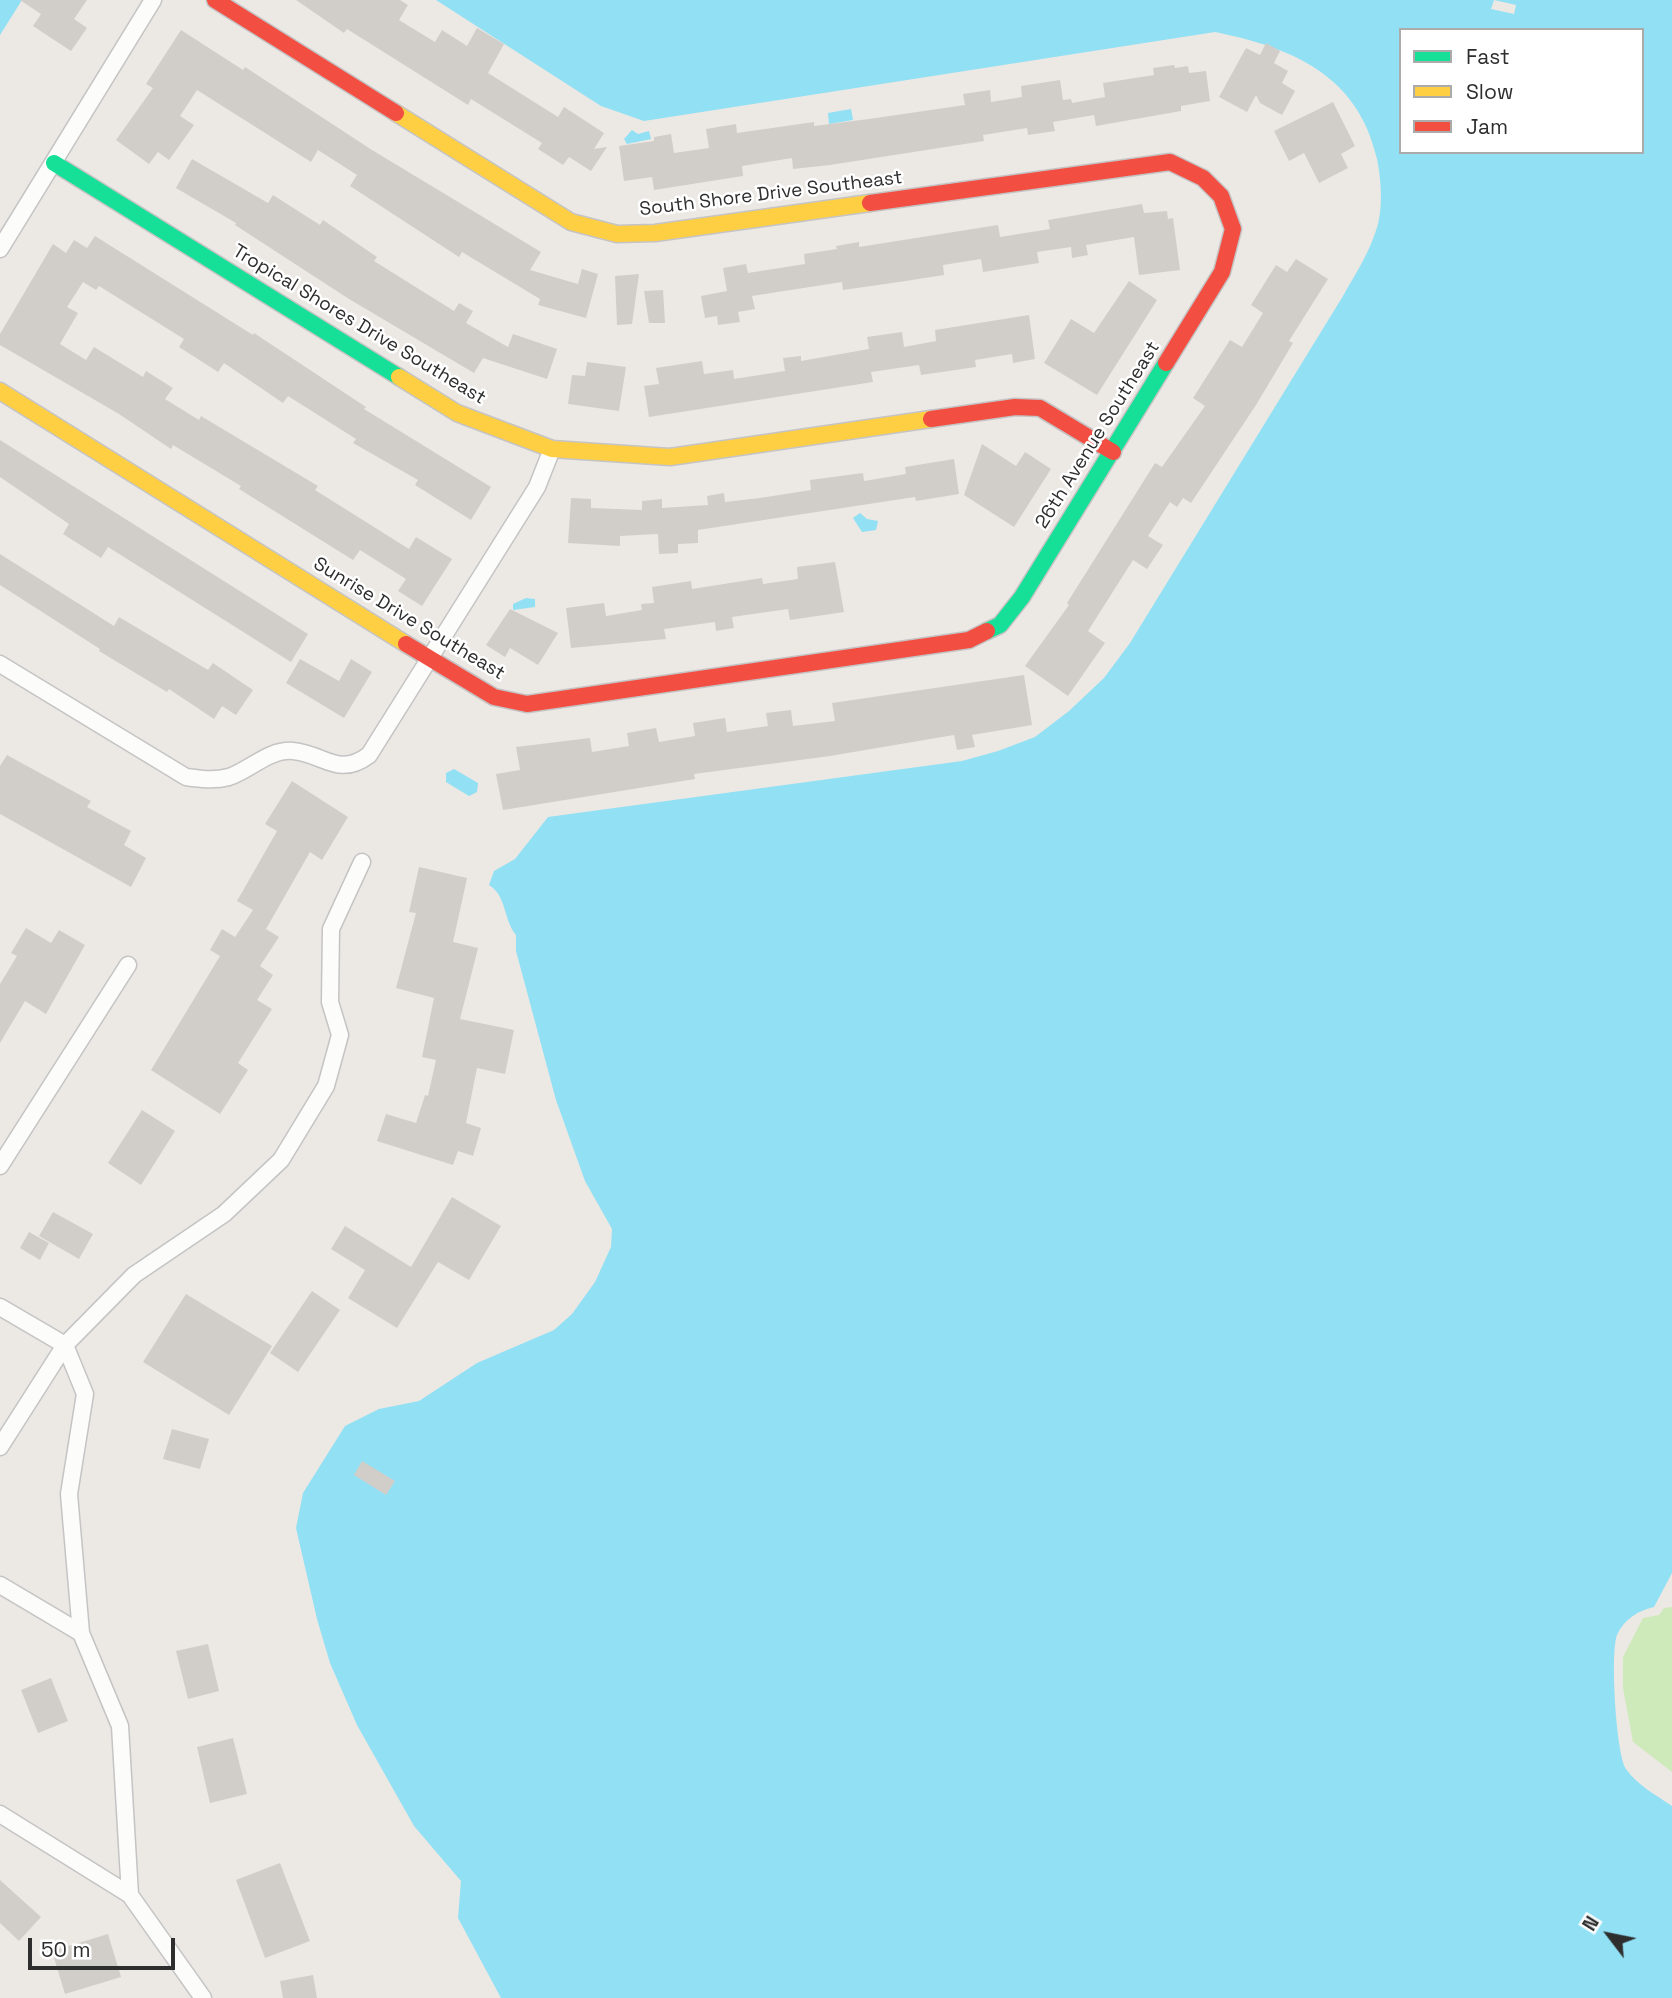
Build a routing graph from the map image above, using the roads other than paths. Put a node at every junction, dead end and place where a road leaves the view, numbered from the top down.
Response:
1 (153, 0) edge
2 (215, 0) edge
3 (54, 163) junction
4 (1233, 229) joint
5 (0, 249) edge
6 (0, 391) edge
7 (552, 450) junction
8 (1113, 452) junction
9 (970, 640) joint
10 (429, 658) junction
11 (0, 664) edge
12 (362, 862) dead end
13 (128, 965) dead end
14 (0, 1166) edge
15 (0, 1307) edge
16 (65, 1345) junction
17 (0, 1447) edge
18 (0, 1585) edge
19 (81, 1633) junction
20 (0, 1814) edge
21 (130, 1895) junction
22 (203, 1998) edge

1 - 3 street
2 - 4 street, South Shore Drive Southeast
3 - 5 street
3 - 7 street, Tropical Shores Drive Southeast
4 - 8 street, 26th Avenue Southeast
6 - 10 street, Sunrise Drive Southeast
7 - 8 street, Tropical Shores Drive Southeast
7 - 10 street
8 - 9 street, 26th Avenue Southeast
9 - 10 street, Sunrise Drive Southeast
10 - 11 street
12 - 16 street
13 - 14 street
15 - 16 street
16 - 17 street
16 - 19 street
18 - 19 street
19 - 21 street
20 - 21 street
21 - 22 street

